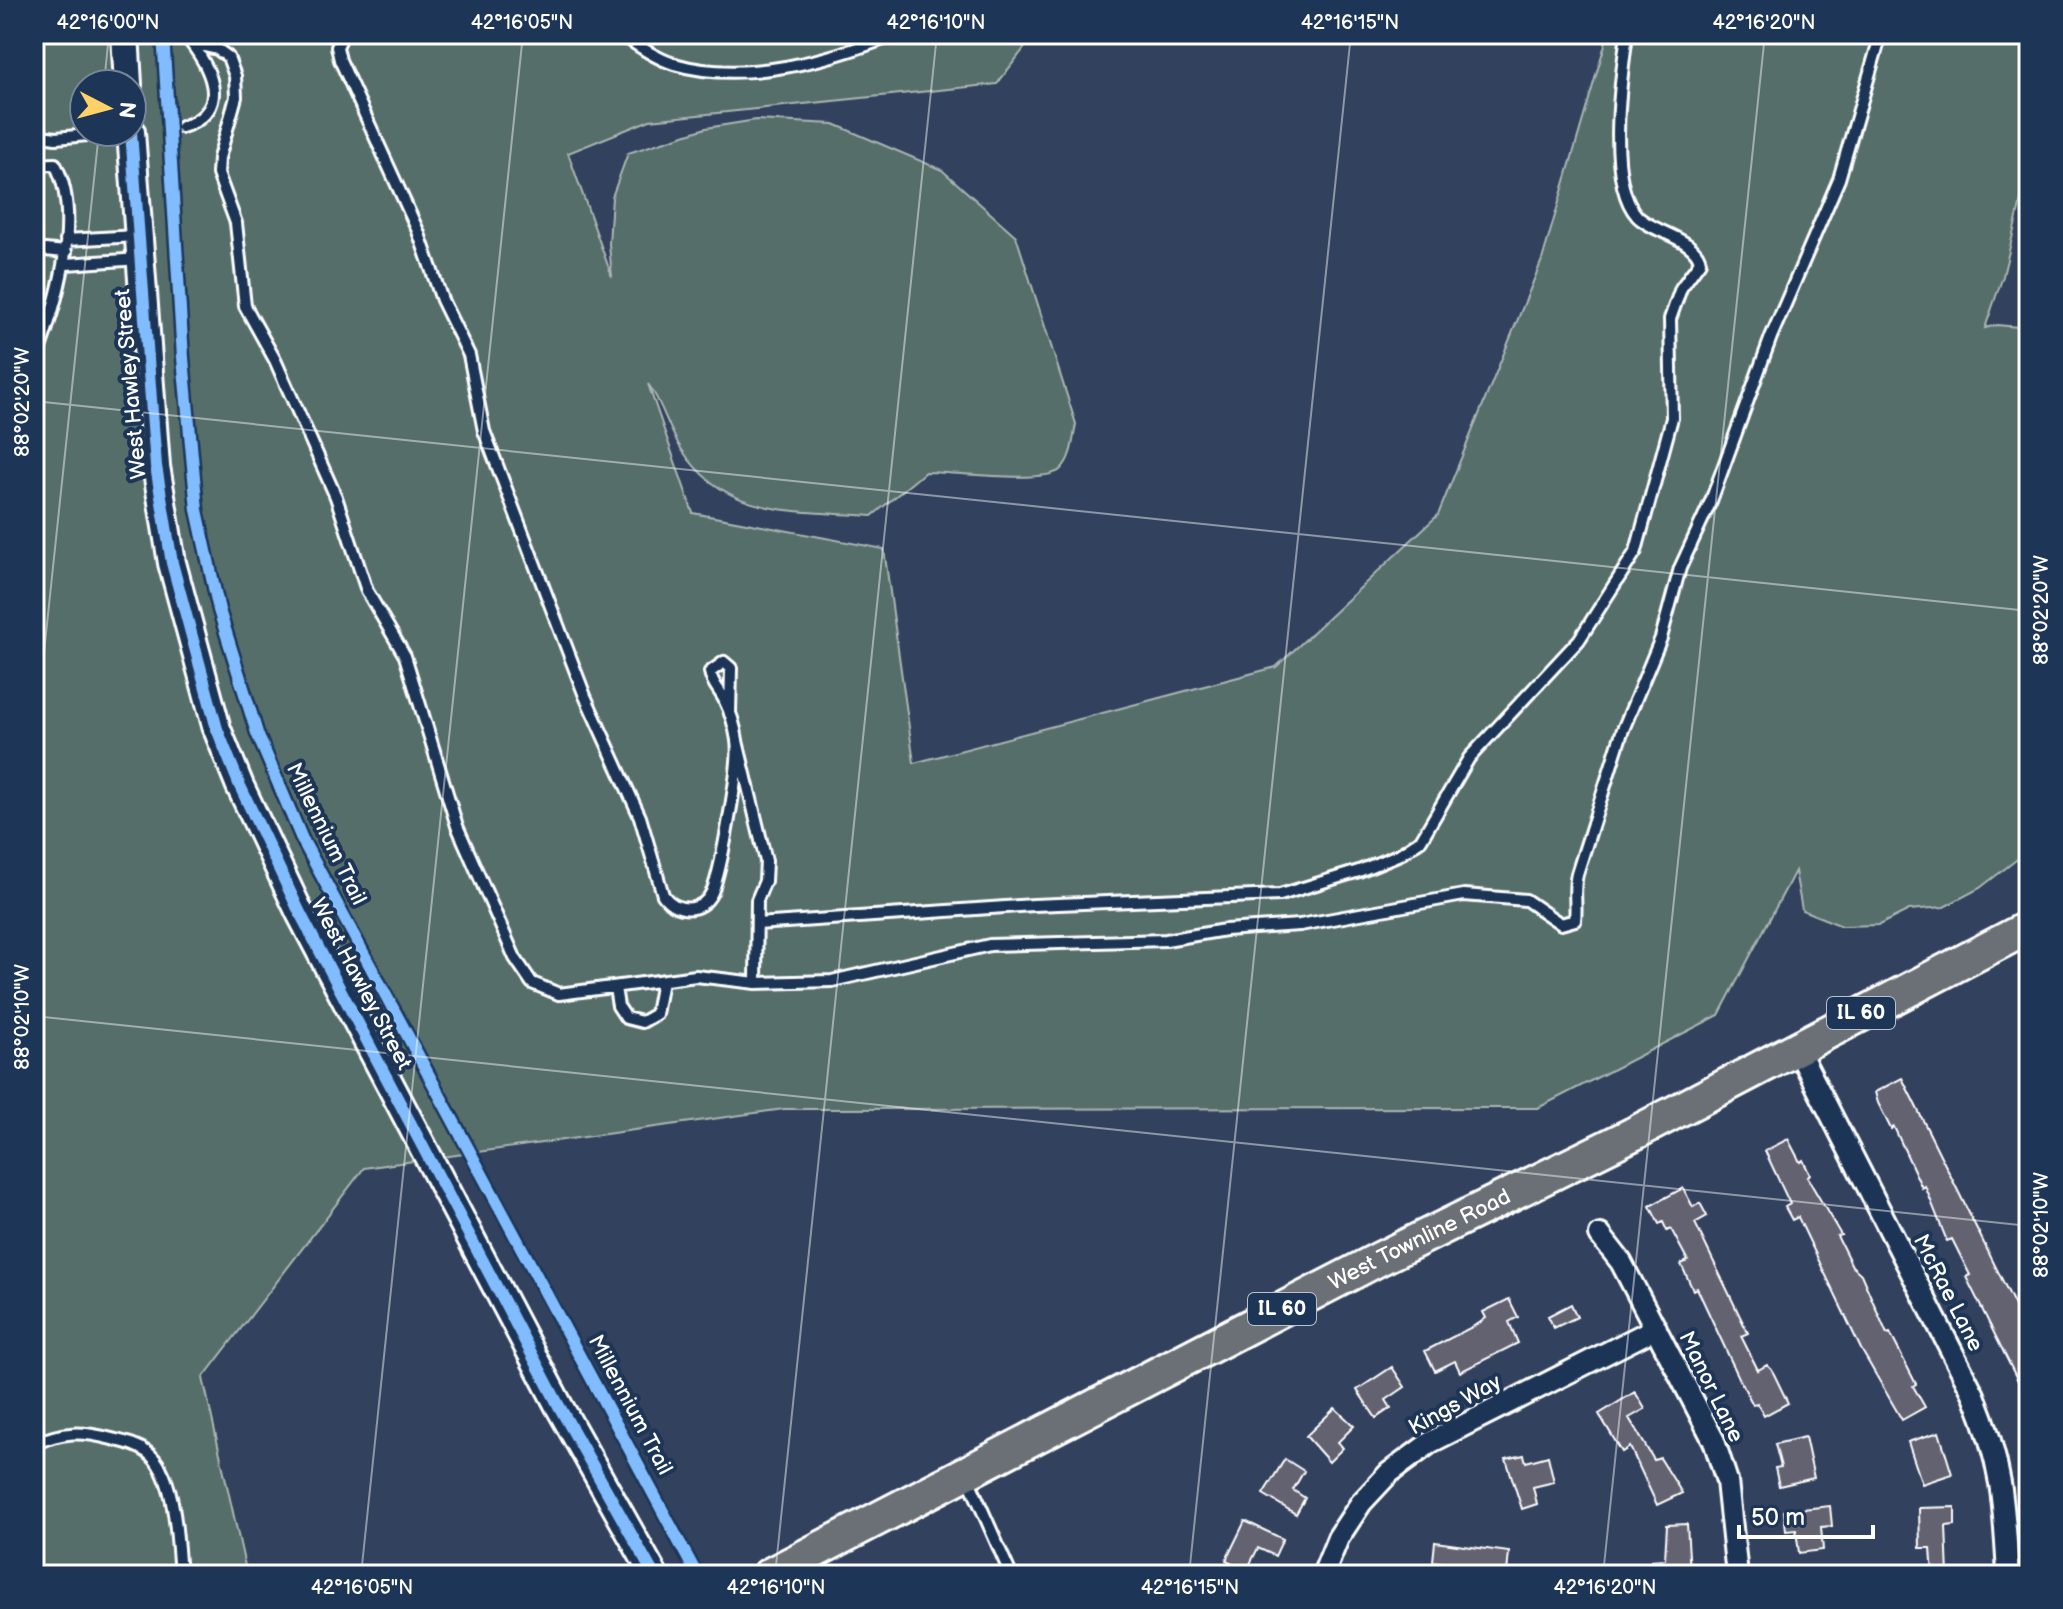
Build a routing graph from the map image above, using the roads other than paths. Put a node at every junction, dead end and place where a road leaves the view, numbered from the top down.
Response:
1 (125, 34) edge
2 (343, 34) edge
3 (621, 34) edge
4 (897, 34) edge
5 (1627, 34) edge
6 (1881, 34) edge
7 (188, 38) edge
8 (127, 68) edge
9 (182, 127) dead end
10 (34, 135) edge
11 (68, 137) edge
12 (132, 148) edge
13 (34, 165) edge
14 (66, 246) junction
15 (140, 247) junction
16 (34, 249) edge
17 (66, 264) junction
18 (34, 364) edge
19 (730, 714) dead end
20 (737, 741) junction
21 (757, 924) junction
22 (2029, 927) edge
23 (662, 981) junction
24 (756, 983) junction
25 (615, 988) junction
26 (1797, 1048) junction
27 (1600, 1235) dead end
28 (1656, 1328) junction
29 (34, 1444) edge
30 (965, 1472) junction
31 (180, 1575) edge
32 (654, 1575) edge
33 (769, 1575) edge
34 (1011, 1575) edge
35 (1323, 1575) edge
36 (1737, 1575) edge
37 (2008, 1575) edge

1 - 8 street
2 - 20 lane
3 - 4 lane
5 - 21 lane
6 - 24 lane
7 - 9 lane
7 - 25 lane
10 - 11 lane
12 - 15 street, West Hawley Street
13 - 14 lane
14 - 15 lane
14 - 16 lane
14 - 17 lane
15 - 17 lane
15 - 32 street, West Hawley Street
17 - 18 lane
19 - 20 lane
20 - 21 lane
21 - 24 lane
22 - 26 main road, West Townline Road / IL 60
23 - 24 lane
23 - 25 lane
23 - 25 lane
26 - 30 main road, West Townline Road / IL 60
26 - 37 street, McRae Lane
27 - 28 street, Manor Lane
28 - 35 street, Kings Way
28 - 36 street, Manor Lane
29 - 31 lane
30 - 33 main road, West Townline Road / IL 60
30 - 34 lane

